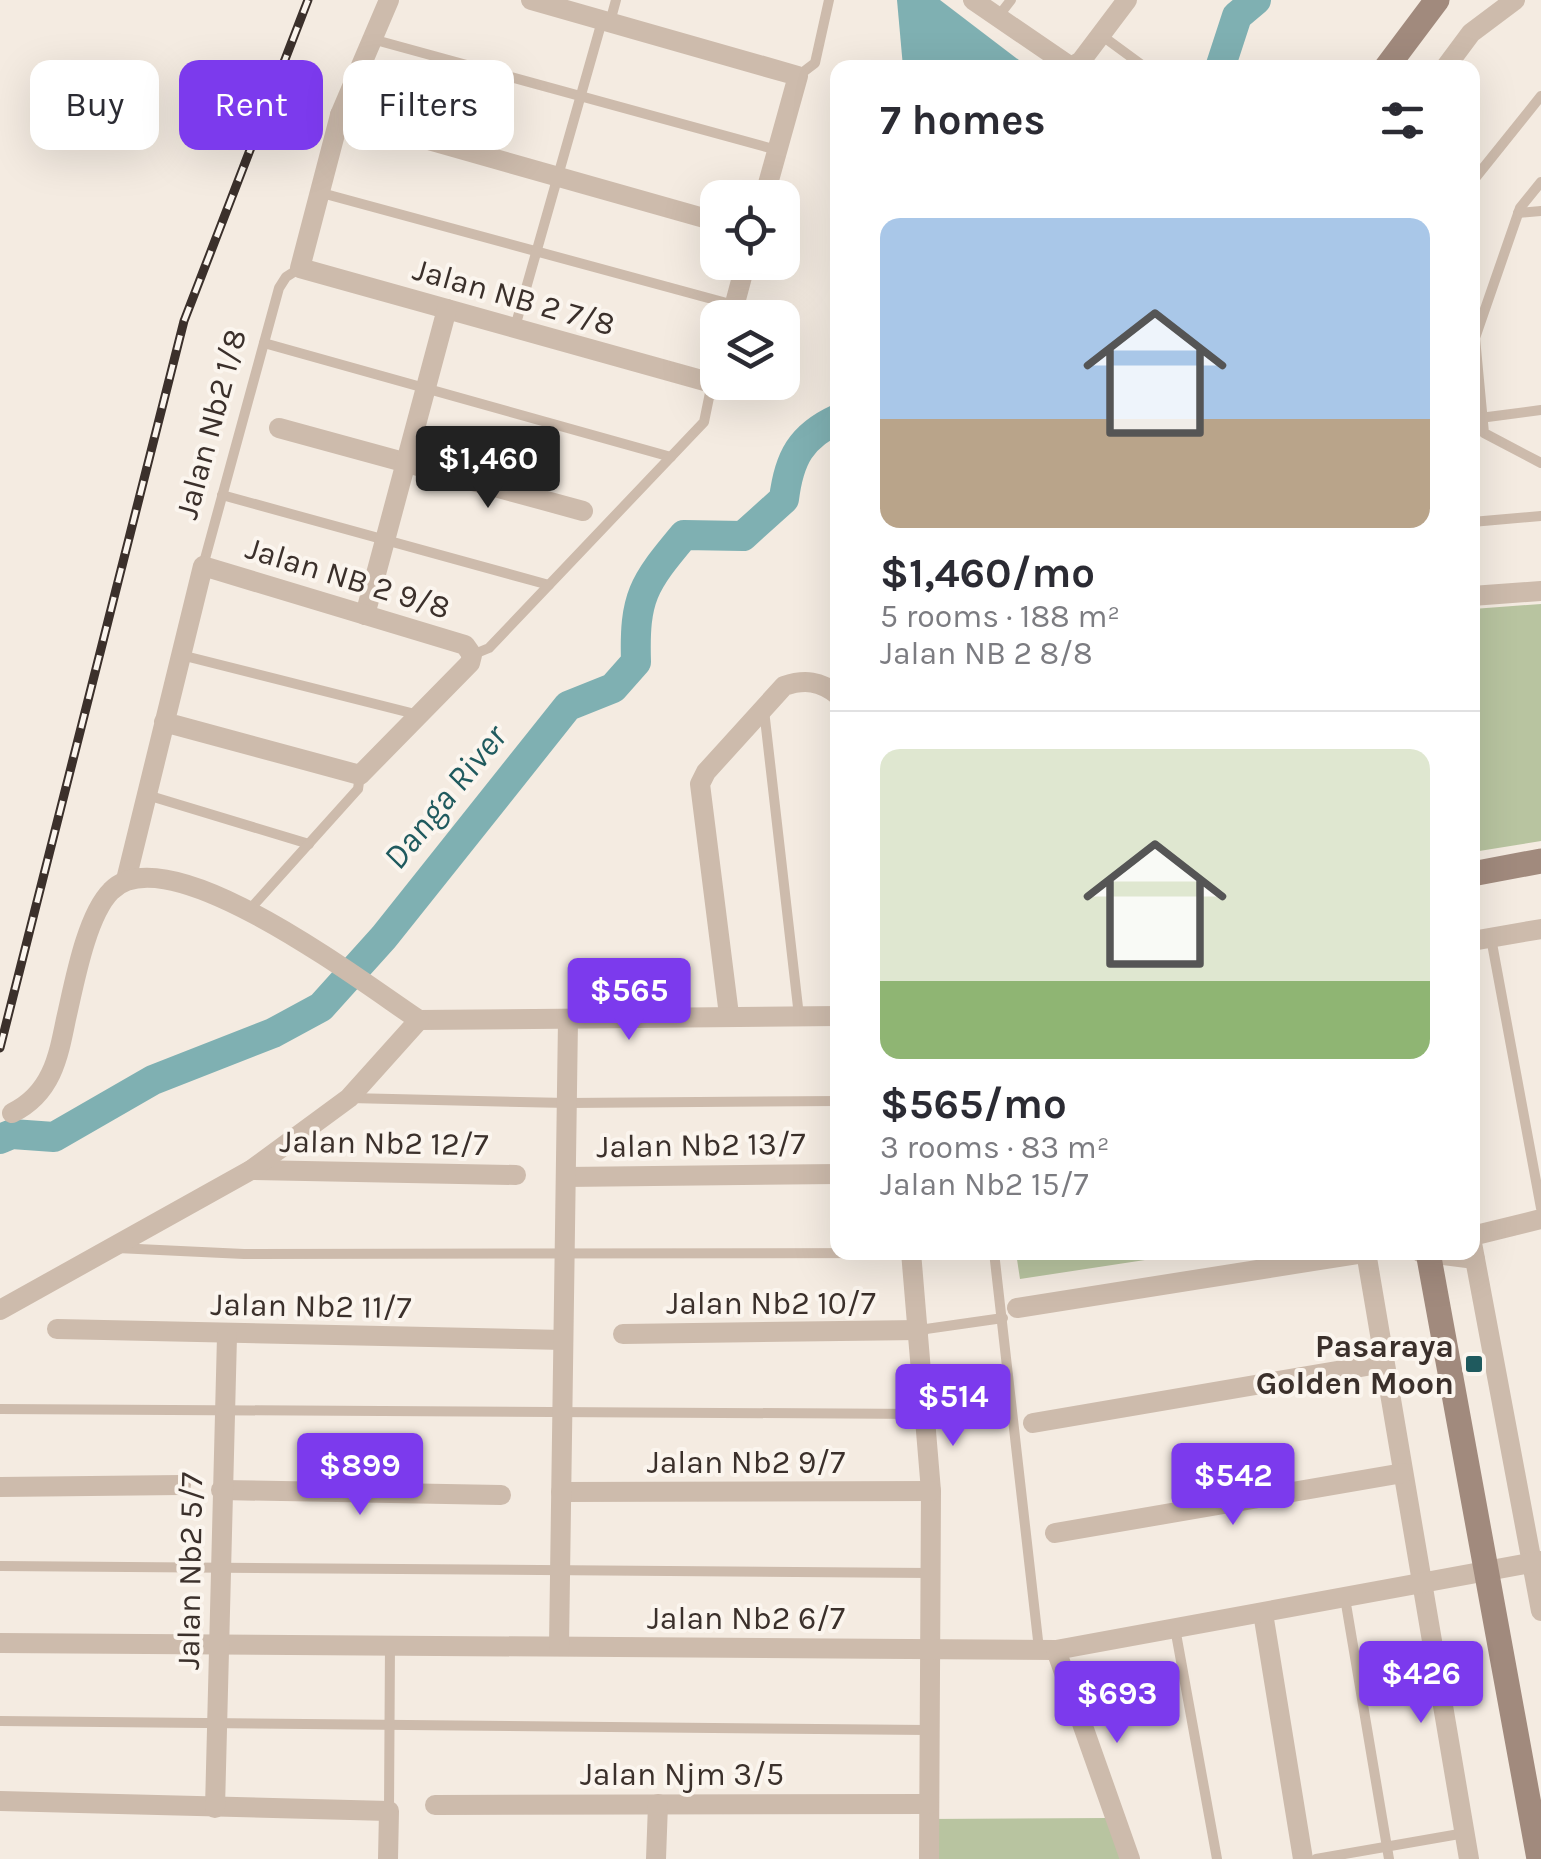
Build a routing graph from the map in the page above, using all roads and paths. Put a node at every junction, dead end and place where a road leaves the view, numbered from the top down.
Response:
1 (389, 0) edge
2 (531, 0) edge
3 (616, 0) edge
4 (829, 0) edge
5 (973, 0) edge
6 (1011, 0) edge
7 (1127, 0) edge
8 (1437, 0) edge
9 (1516, 0) edge
10 (997, 18) junction
11 (606, 21) junction
12 (1101, 34) junction
13 (371, 38) junction
14 (1060, 60) edge
15 (1077, 60) edge
16 (1135, 60) edge
17 (1392, 60) edge
18 (1451, 60) edge
19 (798, 76) junction
20 (1541, 96) edge
21 (580, 98) junction
22 (340, 115) junction
23 (777, 150) junction
24 (1480, 172) edge
25 (558, 177) junction
26 (769, 180) edge
27 (1541, 182) edge
28 (318, 192) junction
29 (1541, 211) edge
30 (1518, 213) junction
31 (700, 217) edge
32 (536, 252) junction
33 (300, 268) junction
34 (700, 301) edge
35 (447, 309) junction
36 (1480, 323) edge
37 (515, 328) junction
38 (264, 343) junction
39 (700, 371) edge
40 (426, 388) junction
41 (709, 400) edge
42 (1541, 410) edge
43 (1480, 418) joint
44 (278, 428) dead end
45 (671, 456) junction
46 (406, 463) junction
47 (1541, 463) edge
48 (222, 495) junction
49 (583, 511) dead end
50 (1541, 516) edge
51 (1480, 521) edge
52 (385, 540) junction
53 (203, 566) junction
54 (549, 585) junction
55 (1541, 590) edge
56 (1480, 595) edge
57 (365, 615) junction
58 (181, 654) junction
59 (472, 654) junction
60 (830, 689) edge
61 (764, 709) junction
62 (420, 716) junction
63 (164, 722) junction
64 (360, 775) junction
65 (147, 795) junction
66 (309, 844) junction
67 (1541, 862) edge
68 (1480, 873) edge
69 (126, 880) junction
70 (251, 908) junction
71 (1541, 929) edge
72 (1482, 940) edge
73 (729, 1015) junction
74 (830, 1016) edge
75 (800, 1018) junction
76 (419, 1020) junction
77 (568, 1020) junction
78 (349, 1098) junction
79 (830, 1101) edge
80 (567, 1103) junction
81 (12, 1113) dead end
82 (251, 1170) junction
83 (830, 1174) edge
84 (516, 1176) dead end
85 (566, 1177) junction
86 (1541, 1208) edge
87 (1541, 1220) edge
88 (1480, 1243) edge
89 (115, 1248) junction
90 (565, 1252) junction
91 (830, 1253) edge
92 (912, 1260) edge
93 (996, 1260) edge
94 (1325, 1260) edge
95 (1368, 1260) edge
96 (1426, 1260) edge
97 (1476, 1260) edge
98 (0, 1310) edge
99 (1010, 1313) junction
100 (58, 1329) dead end
101 (919, 1330) junction
102 (623, 1334) dead end
103 (226, 1336) junction
104 (564, 1340) junction
105 (1384, 1363) junction
106 (0, 1410) edge
107 (224, 1413) junction
108 (562, 1414) junction
109 (926, 1414) junction
110 (1034, 1422) dead end
111 (1403, 1473) junction
112 (181, 1485) dead end
113 (0, 1487) edge
114 (220, 1490) junction
115 (931, 1491) junction
116 (561, 1492) junction
117 (501, 1496) dead end
118 (1055, 1533) dead end
119 (0, 1566) edge
120 (219, 1570) junction
121 (560, 1570) junction
122 (1484, 1572) junction
123 (930, 1573) junction
124 (1537, 1573) edge
125 (1421, 1584) junction
126 (1345, 1598) junction
127 (1541, 1611) edge
128 (1263, 1612) junction
129 (1175, 1628) junction
130 (0, 1642) edge
131 (218, 1644) junction
132 (390, 1645) junction
133 (558, 1646) junction
134 (928, 1649) junction
135 (1048, 1650) junction
136 (0, 1721) edge
137 (217, 1722) junction
138 (390, 1724) junction
139 (927, 1730) junction
140 (0, 1801) edge
141 (658, 1804) junction
142 (929, 1804) junction
143 (434, 1805) dead end
144 (215, 1808) junction
145 (389, 1811) junction
146 (1465, 1833) junction
147 (1388, 1853) edge
148 (388, 1859) edge
149 (656, 1859) edge
150 (930, 1859) edge
151 (1130, 1859) edge
152 (1216, 1859) edge
153 (1303, 1859) edge
154 (1316, 1859) edge
155 (1469, 1859) edge
156 (1538, 1859) edge

1 - 13 street, Jalan Nb2 1/8
2 - 11 street
3 - 11 lane
4 - 19 lane
5 - 10 street
6 - 10 lane
7 - 12 street
8 - 17 street
9 - 18 street
10 - 14 street
11 - 19 street
11 - 21 lane
12 - 15 street
12 - 16 lane
13 - 21 lane
13 - 22 street, Jalan Nb2 1/8
19 - 23 street
20 - 24 lane
21 - 23 lane
21 - 25 lane
22 - 25 street
22 - 28 street, Jalan Nb2 1/8
23 - 26 street
25 - 31 street
25 - 32 lane
27 - 30 lane
28 - 32 lane
28 - 33 street, Jalan Nb2 1/8
29 - 30 lane
30 - 36 lane
32 - 34 lane
32 - 37 lane
33 - 35 street, Jalan NB 2 7/8
33 - 38 lane, Jalan Nb2 1/8
35 - 37 street, Jalan NB 2 7/8
35 - 40 street
37 - 39 street, Jalan NB 2 7/8
38 - 40 lane
38 - 48 lane, Jalan Nb2 1/8
40 - 45 lane
40 - 46 street
41 - 45 lane
42 - 43 lane
43 - 47 lane
44 - 46 street
45 - 54 lane
46 - 49 street
46 - 52 street
48 - 52 lane
48 - 53 lane, Jalan Nb2 1/8
50 - 51 lane
52 - 54 lane
52 - 57 street
53 - 57 street, Jalan NB 2 9/8
53 - 58 street, Jalan Nb2 1/8
54 - 59 lane
55 - 56 street
57 - 59 street, Jalan NB 2 9/8
58 - 62 lane
58 - 63 street, Jalan Nb2 1/8
59 - 62 street
60 - 61 street
61 - 73 street
61 - 75 lane
62 - 64 street
63 - 64 street
63 - 65 street, Jalan Nb2 1/8
64 - 66 lane
65 - 66 lane
65 - 69 street, Jalan Nb2 1/8
66 - 70 lane
67 - 68 street
69 - 70 street
69 - 81 street
70 - 76 street
71 - 72 street
72 - 86 lane
73 - 75 street
73 - 77 street
74 - 75 street
76 - 77 street
76 - 78 street
77 - 80 street
78 - 80 lane
78 - 82 street
79 - 80 lane
80 - 85 street
82 - 84 street, Jalan Nb2 12/7
82 - 89 street
83 - 85 street, Jalan Nb2 13/7
85 - 90 street
87 - 88 street
89 - 90 lane
89 - 98 street
90 - 91 lane
90 - 104 street
92 - 101 street
93 - 99 lane
94 - 99 street
95 - 105 street
96 - 122 street
97 - 124 street
99 - 101 lane
99 - 135 lane
100 - 103 street, Jalan Nb2 11/7
101 - 102 street, Jalan Nb2 10/7
101 - 109 street
103 - 104 street, Jalan Nb2 11/7
103 - 107 street, Jalan Nb2 5/7
104 - 108 street
105 - 110 street
105 - 111 street
106 - 107 lane
107 - 108 lane
107 - 114 street, Jalan Nb2 5/7
108 - 109 lane
108 - 116 street
109 - 115 street
111 - 118 street
111 - 125 street
112 - 113 street
114 - 117 street
114 - 120 street, Jalan Nb2 5/7
115 - 116 street, Jalan Nb2 9/7
115 - 123 street
116 - 121 street
119 - 120 lane
120 - 121 lane
120 - 131 street, Jalan Nb2 5/7
121 - 123 lane
121 - 133 street
122 - 124 street, Jalan Nb2 6/7
122 - 125 street, Jalan Nb2 6/7
122 - 156 street
123 - 134 street
124 - 127 street
125 - 126 street, Jalan Nb2 6/7
125 - 146 street
126 - 128 street, Jalan Nb2 6/7
126 - 147 lane
128 - 129 street, Jalan Nb2 6/7
128 - 153 street
129 - 135 street, Jalan Nb2 6/7
129 - 152 lane
130 - 131 street, Jalan Nb2 6/7
131 - 132 street, Jalan Nb2 6/7
131 - 137 street, Jalan Nb2 5/7
132 - 133 street, Jalan Nb2 6/7
132 - 138 lane
133 - 134 street, Jalan Nb2 6/7
134 - 135 street, Jalan Nb2 6/7
134 - 139 street
135 - 151 street
136 - 137 lane
137 - 138 lane
137 - 144 street, Jalan Nb2 5/7
138 - 139 lane
138 - 145 lane
139 - 142 street
140 - 144 street
141 - 142 street, Jalan Njm 3/5
141 - 143 street, Jalan Njm 3/5
141 - 149 street
142 - 150 street
144 - 145 street
145 - 148 street
146 - 147 lane
146 - 155 street
147 - 154 lane

